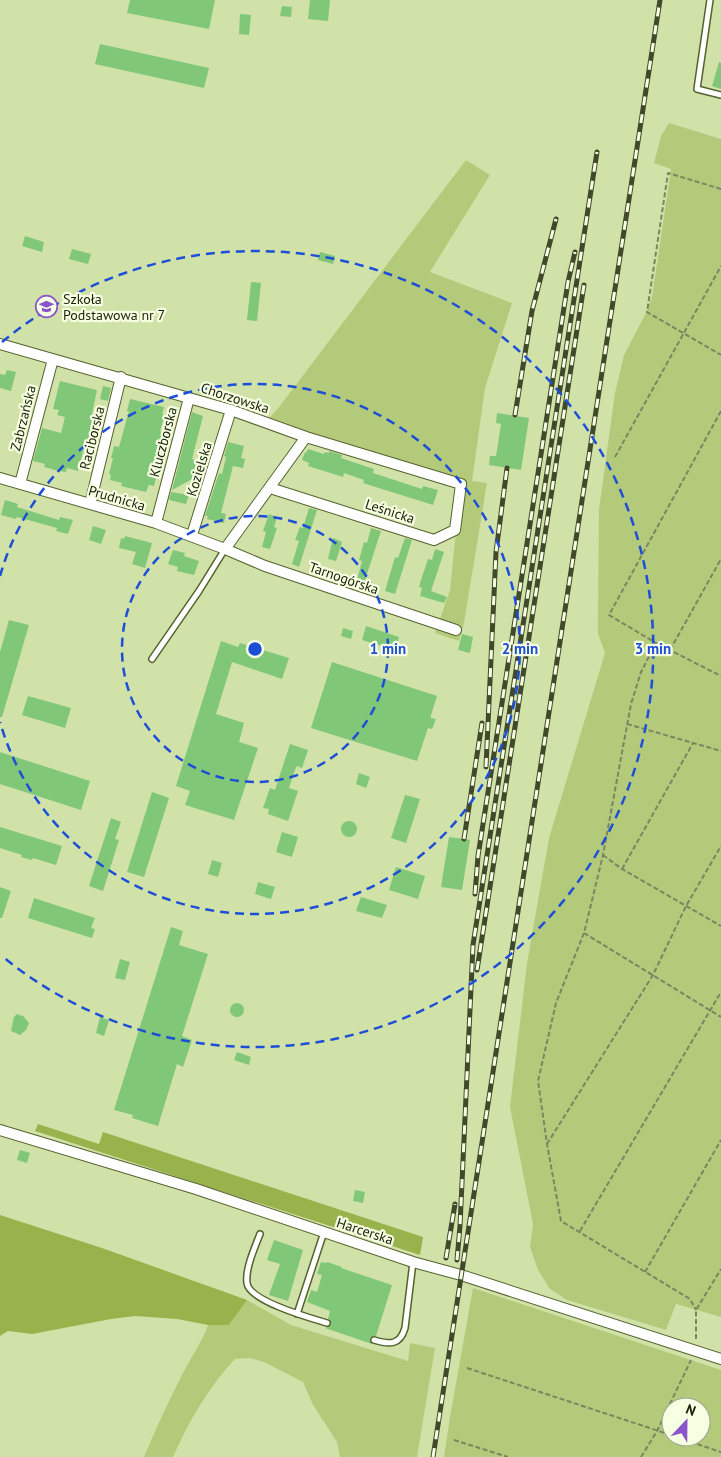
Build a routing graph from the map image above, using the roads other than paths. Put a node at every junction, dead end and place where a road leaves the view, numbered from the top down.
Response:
1 (710, 0) edge
2 (721, 95) edge
3 (0, 344) edge
4 (53, 359) junction
5 (120, 377) junction
6 (189, 398) junction
7 (231, 410) junction
8 (306, 437) junction
9 (0, 478) edge
10 (20, 484) junction
11 (461, 484) joint
12 (270, 488) junction
13 (90, 504) junction
14 (156, 523) junction
15 (192, 536) junction
16 (226, 549) junction
17 (456, 630) dead end
18 (152, 659) dead end
19 (0, 1130) edge
20 (324, 1232) junction
21 (260, 1234) dead end
22 (413, 1262) junction
23 (297, 1314) junction
24 (326, 1323) dead end
25 (374, 1340) dead end
26 (721, 1359) edge

1 - 2 lane
3 - 4 street, Chorzowska
4 - 5 street, Chorzowska
4 - 10 street, Zabrzańska
5 - 6 street, Chorzowska
5 - 13 street, Raciborska
6 - 7 street, Chorzowska
6 - 14 street, Kluczborska
7 - 8 street, Chorzowska
7 - 15 street, Kozielska
8 - 11 street, Chorzowska
8 - 12 street
9 - 10 street, Prudnicka
10 - 13 street, Prudnicka
11 - 12 street, Leśnicka
12 - 16 street
13 - 14 street, Prudnicka
14 - 15 street, Prudnicka
15 - 16 street, Prudnicka
16 - 17 street, Tarnogórska
16 - 18 lane
19 - 20 street, Harcerska
20 - 22 street, Harcerska
20 - 23 lane
21 - 23 lane
22 - 25 lane
22 - 26 street, Harcerska
23 - 24 lane

